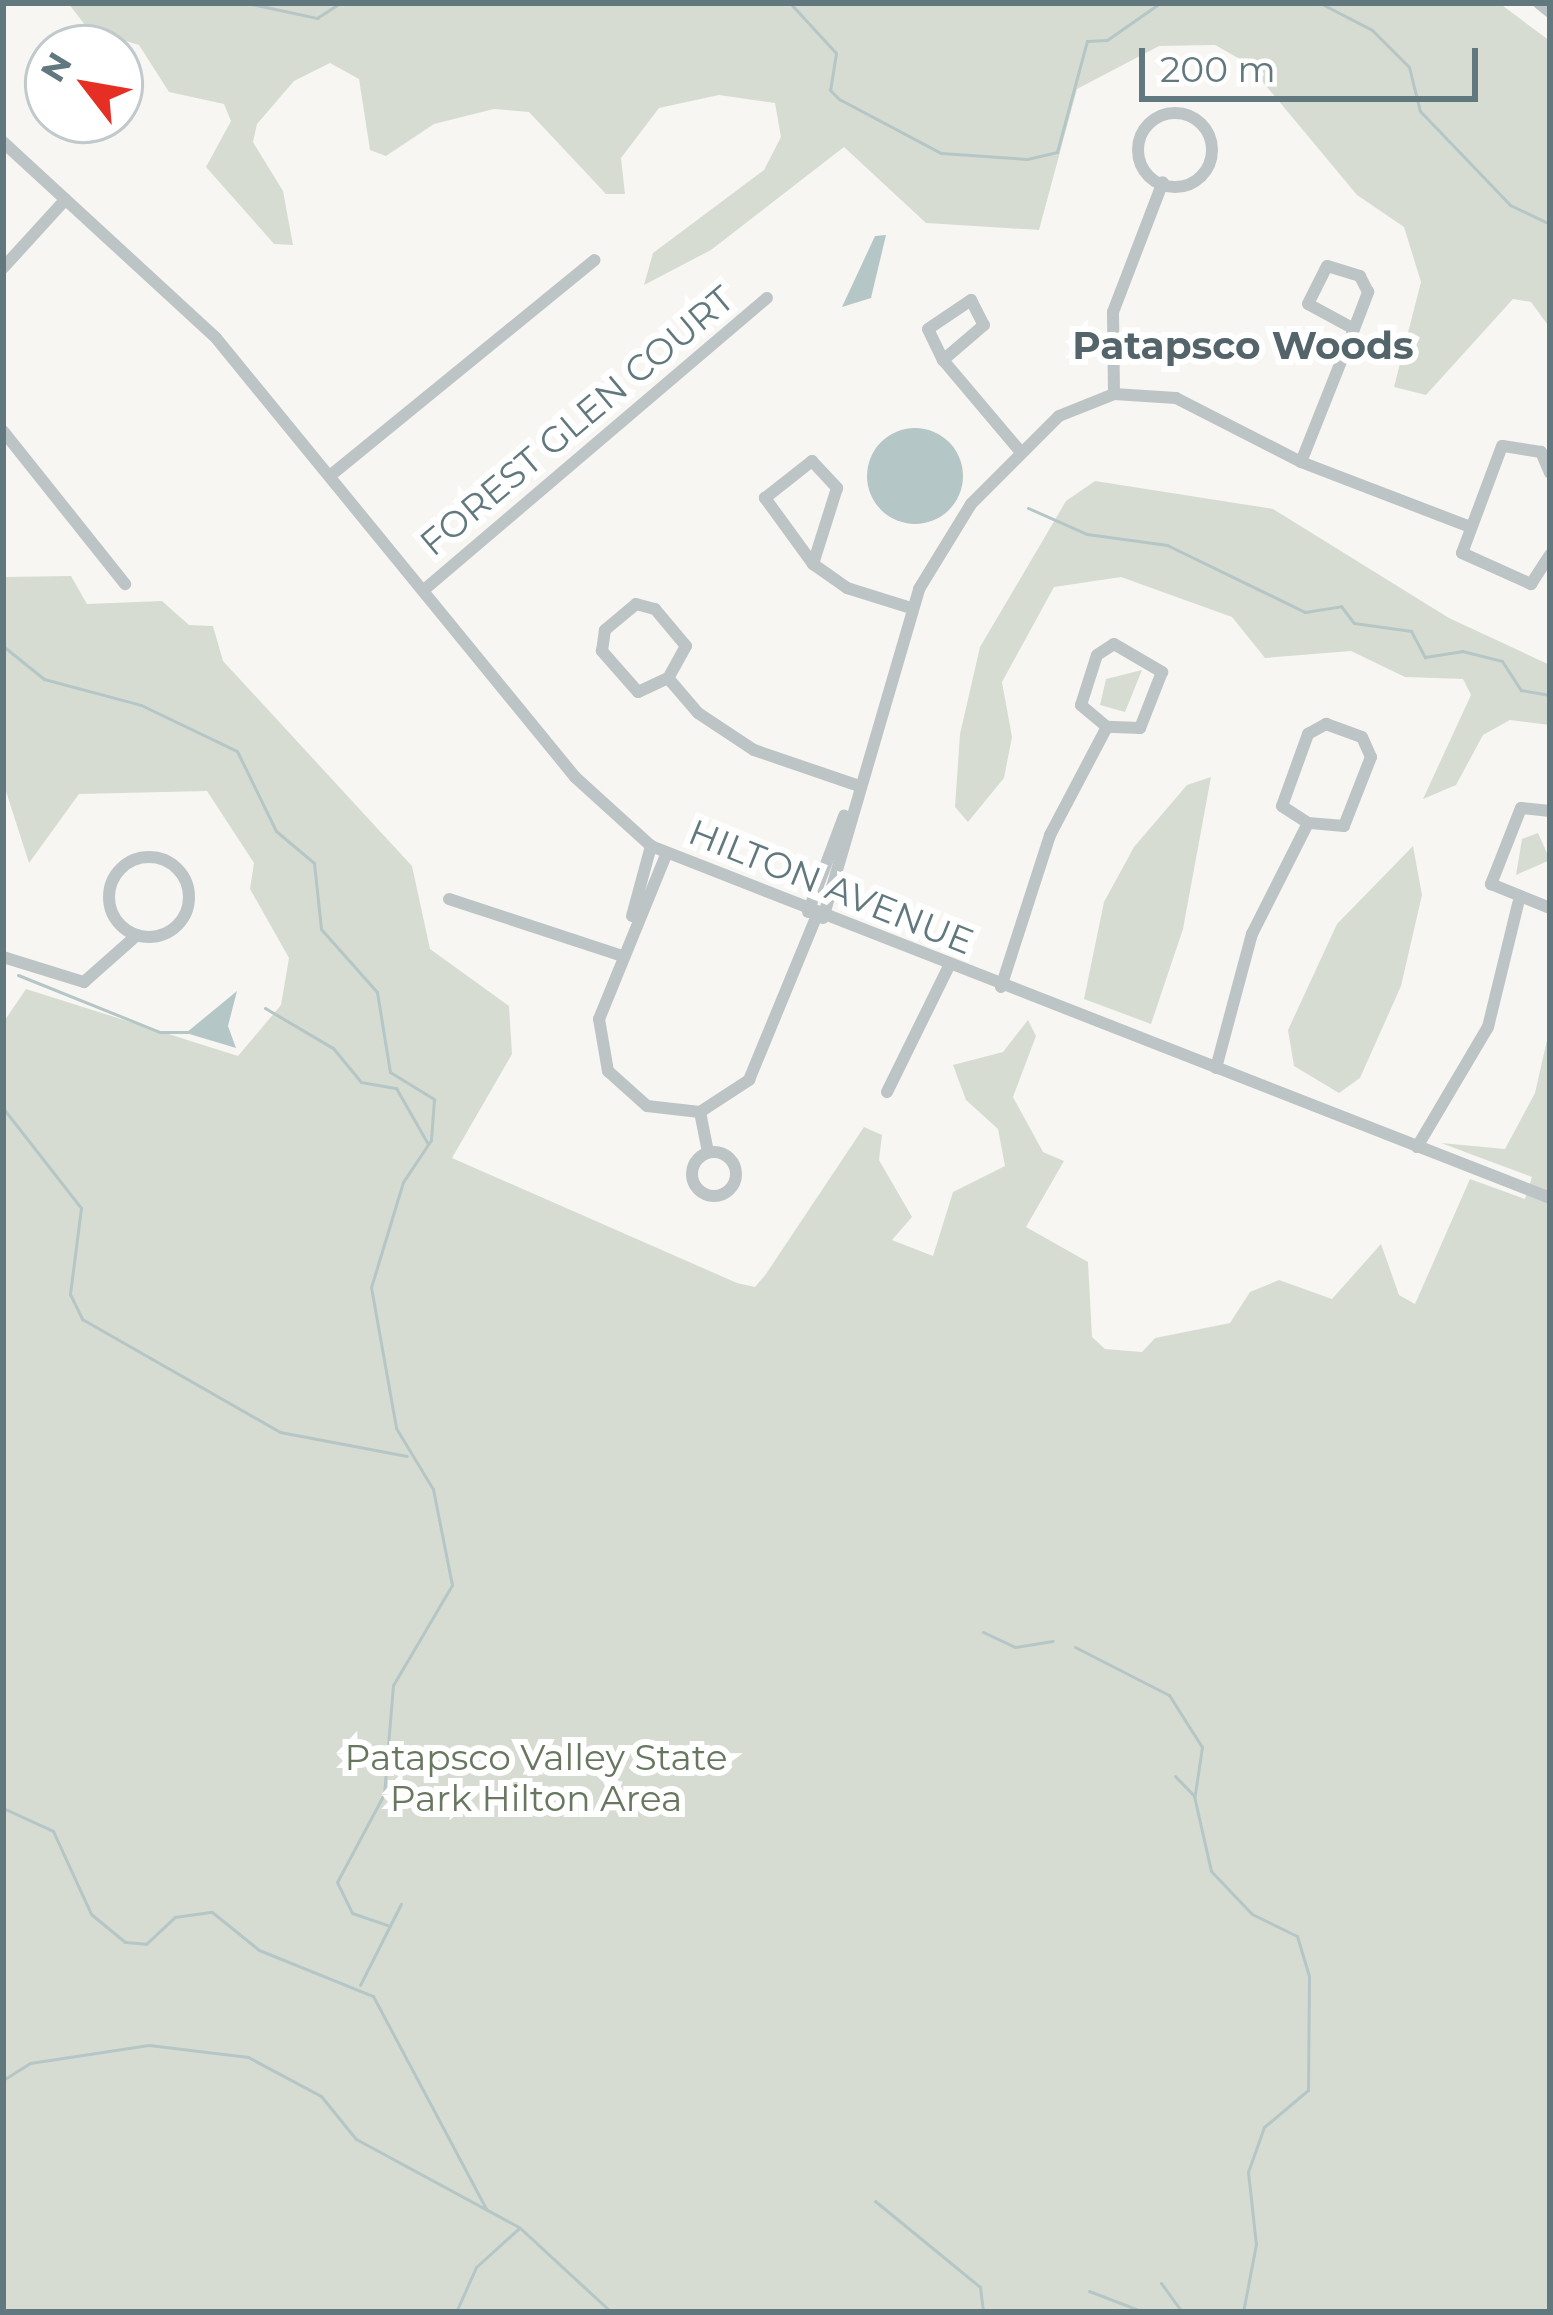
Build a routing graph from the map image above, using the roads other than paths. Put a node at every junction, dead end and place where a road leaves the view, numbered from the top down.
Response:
1 (1539, 3) edge
2 (1550, 12) edge
3 (3, 142) edge
4 (1163, 182) junction
5 (66, 199) junction
6 (595, 260) dead end
7 (3, 268) edge
8 (767, 298) dead end
9 (1354, 329) junction
10 (944, 360) junction
11 (1114, 394) junction
12 (3, 431) edge
13 (1019, 450) junction
14 (1300, 462) junction
15 (1550, 473) edge
16 (331, 475) junction
17 (1470, 527) junction
18 (1550, 555) edge
19 (813, 564) junction
20 (125, 584) dead end
21 (425, 589) junction
22 (911, 608) junction
23 (668, 678) junction
24 (1107, 727) junction
25 (856, 784) junction
26 (1550, 811) edge
27 (1309, 823) junction
28 (651, 846) junction
29 (666, 855) junction
30 (449, 899) dead end
31 (1518, 904) junction
32 (1550, 908) edge
33 (816, 915) junction
34 (631, 923) junction
35 (136, 936) junction
36 (619, 955) junction
37 (3, 957) edge
38 (949, 966) junction
39 (1001, 987) junction
40 (1216, 1068) junction
41 (887, 1092) dead end
42 (700, 1112) junction
43 (1417, 1147) junction
44 (708, 1152) dead end
45 (1550, 1198) edge

1 - 2 street
3 - 5 street, HILTON AVENUE
4 - 4 street
4 - 11 street
5 - 7 street
5 - 16 street, HILTON AVENUE
6 - 16 street
8 - 21 street, FOREST GLEN COURT
9 - 9 street
9 - 14 street
10 - 10 street
10 - 13 street
11 - 13 street
11 - 14 street
12 - 20 street
13 - 22 street
14 - 17 street
15 - 17 street
16 - 21 street, HILTON AVENUE
17 - 18 street
19 - 19 street
19 - 22 street
21 - 28 street, HILTON AVENUE
22 - 25 street
23 - 23 street
23 - 25 street
24 - 24 street
24 - 39 street
25 - 33 street
26 - 31 street
27 - 27 street
27 - 40 street
28 - 29 street, HILTON AVENUE
28 - 34 street
29 - 33 street, HILTON AVENUE
29 - 34 street
30 - 36 street
31 - 32 street
31 - 43 street
33 - 38 street, HILTON AVENUE
33 - 42 street
34 - 36 street
35 - 35 street
35 - 37 street
36 - 42 street
38 - 39 street, HILTON AVENUE
38 - 41 street
39 - 40 street, HILTON AVENUE
40 - 43 street, HILTON AVENUE
42 - 44 street
43 - 45 street, HILTON AVENUE

